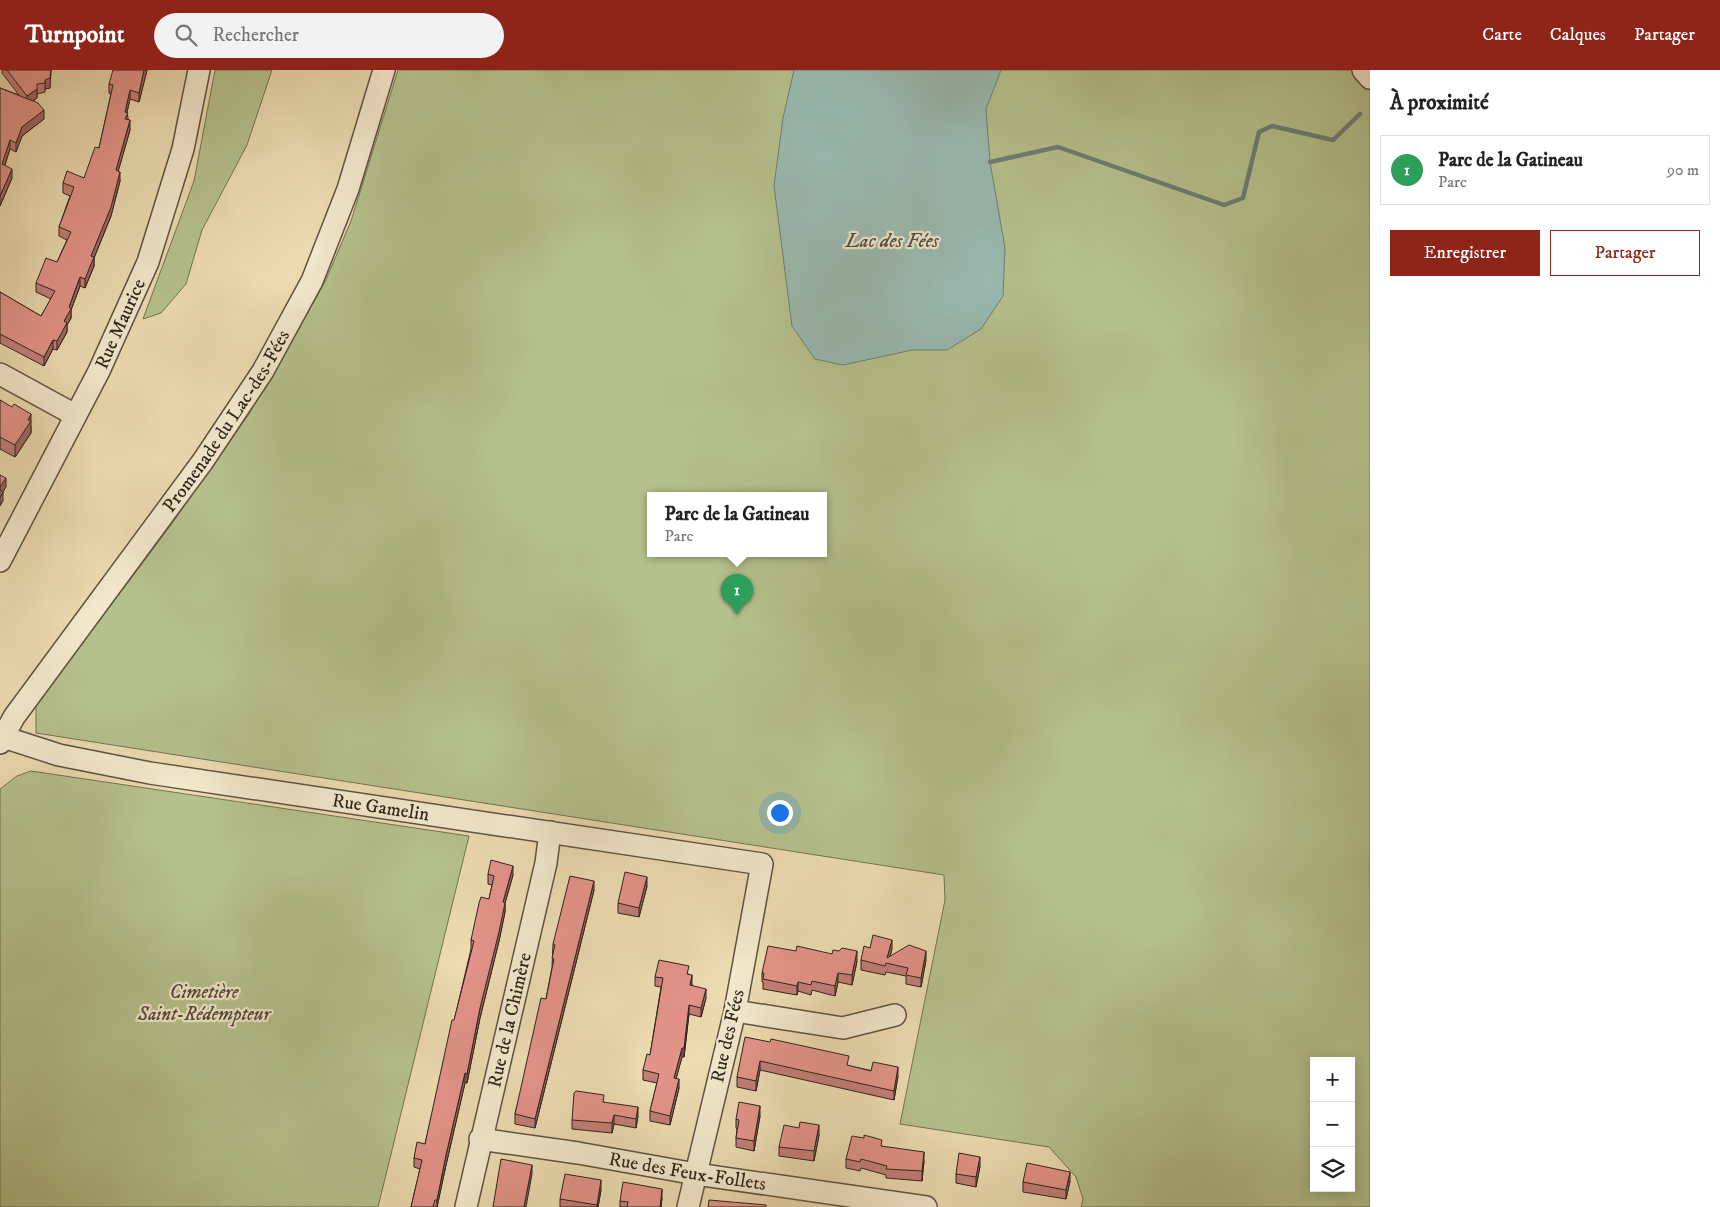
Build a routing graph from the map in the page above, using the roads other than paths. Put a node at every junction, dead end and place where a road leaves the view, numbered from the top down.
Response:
1 (199, 70) edge
2 (384, 70) edge
3 (1363, 70) edge
4 (1370, 78) edge
5 (0, 374) edge
6 (75, 415) junction
7 (1, 556) edge
8 (1, 739) edge
9 (550, 832) junction
10 (762, 864) joint
11 (734, 1011) junction
12 (895, 1015) dead end
13 (480, 1139) junction
14 (696, 1174) junction
15 (466, 1207) edge
16 (688, 1207) edge
17 (926, 1207) edge

1 - 6 street, Rue Maurice
2 - 8 street, Promenade du Lac-des-Fées
3 - 4 street
5 - 6 street
6 - 7 street, Rue Maurice
8 - 9 street, Rue Gamelin
9 - 10 street, Rue Gamelin
9 - 13 street, Rue de la Chimère
10 - 11 street, Rue des Fées
11 - 12 street
11 - 14 street, Rue des Fées
13 - 14 street, Rue des Feux-Follets
13 - 15 street, Rue de la Chimère
14 - 16 street, Rue des Fées
14 - 17 street, Rue des Feux-Follets

